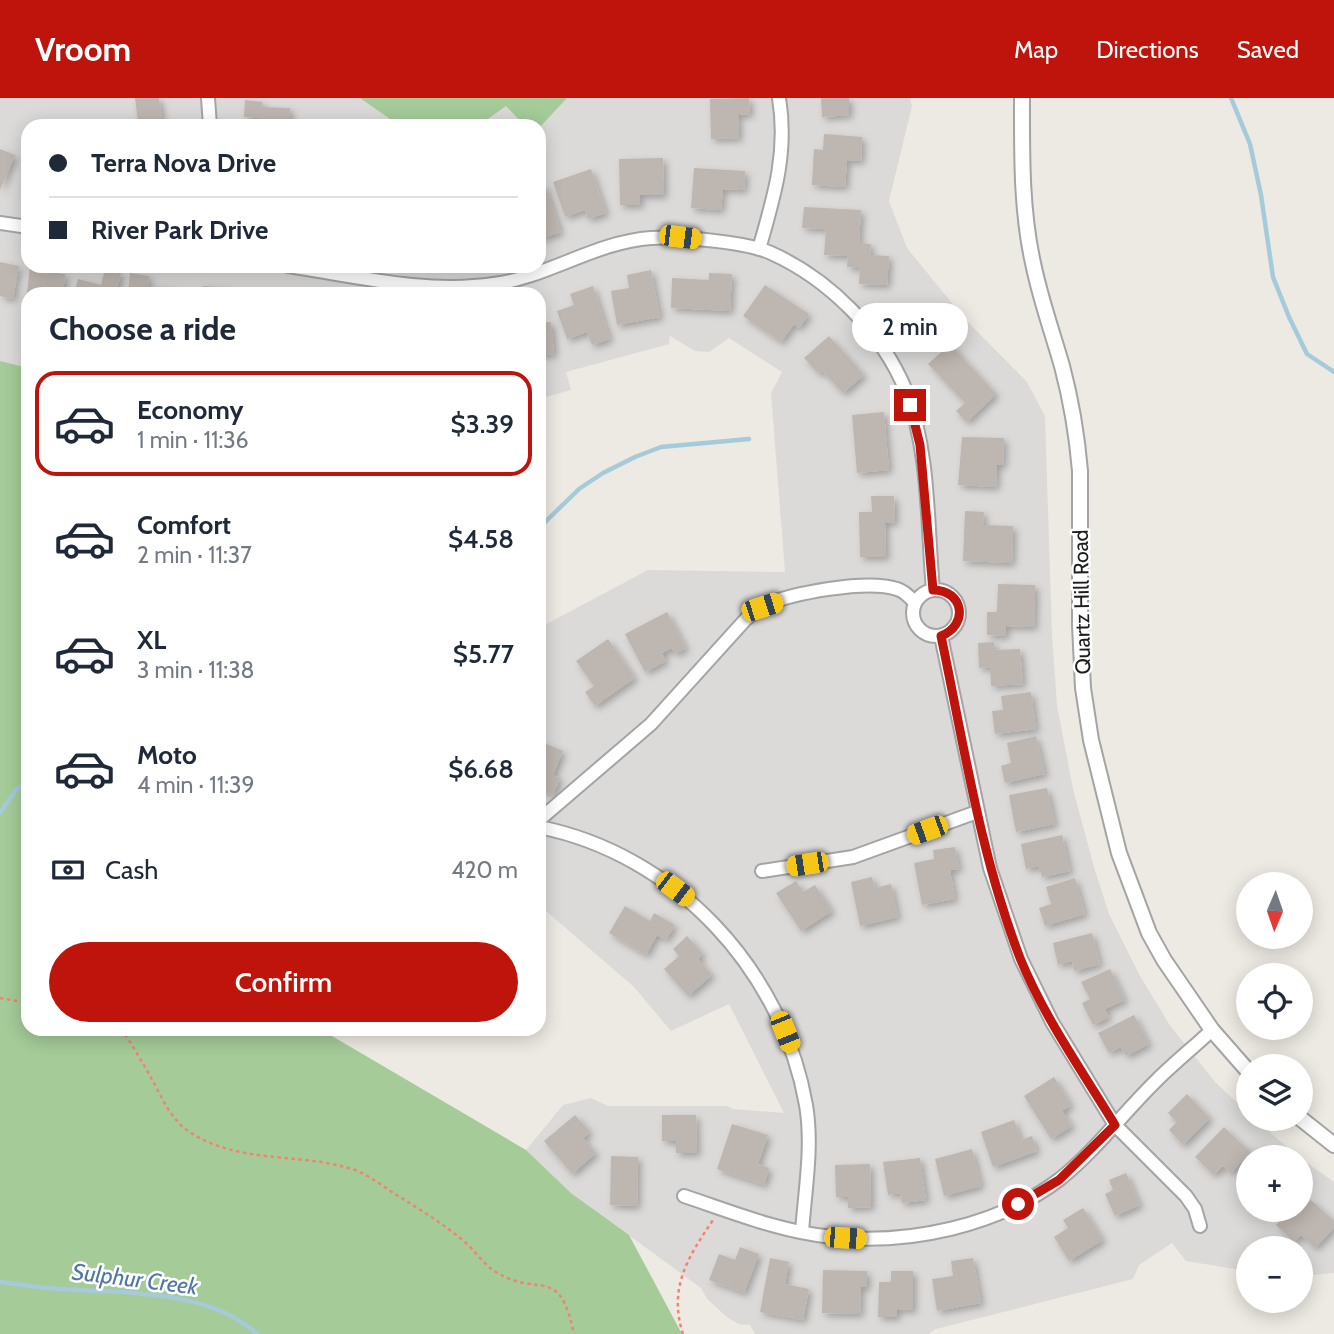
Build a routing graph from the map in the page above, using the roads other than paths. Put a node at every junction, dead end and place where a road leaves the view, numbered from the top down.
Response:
1 (208, 98) edge
2 (779, 98) edge
3 (1021, 98) edge
4 (210, 119) edge
5 (0, 223) edge
6 (21, 226) edge
7 (759, 249) junction
8 (546, 270) edge
9 (336, 273) edge
10 (538, 273) edge
11 (457, 287) edge
12 (457, 287) edge
13 (933, 590) junction
14 (914, 601) junction
15 (941, 636) junction
16 (977, 811) junction
17 (546, 814) edge
18 (546, 829) edge
19 (762, 871) dead end
20 (1212, 1030) junction
21 (1236, 1057) edge
22 (1115, 1125) junction
23 (1313, 1128) edge
24 (1334, 1145) edge
25 (684, 1196) dead end
26 (1200, 1226) dead end
27 (802, 1232) junction

1 - 4 street
2 - 7 street
3 - 20 street, Quartz Hill Road
5 - 6 street
7 - 8 street
7 - 13 street
9 - 11 street
10 - 12 street
13 - 14 street
13 - 15 street
14 - 15 street
14 - 17 street
15 - 16 street
16 - 19 street
16 - 22 street
18 - 27 street
20 - 21 street, Quartz Hill Road
20 - 22 street
22 - 26 street
22 - 27 street
23 - 24 street
25 - 27 street

